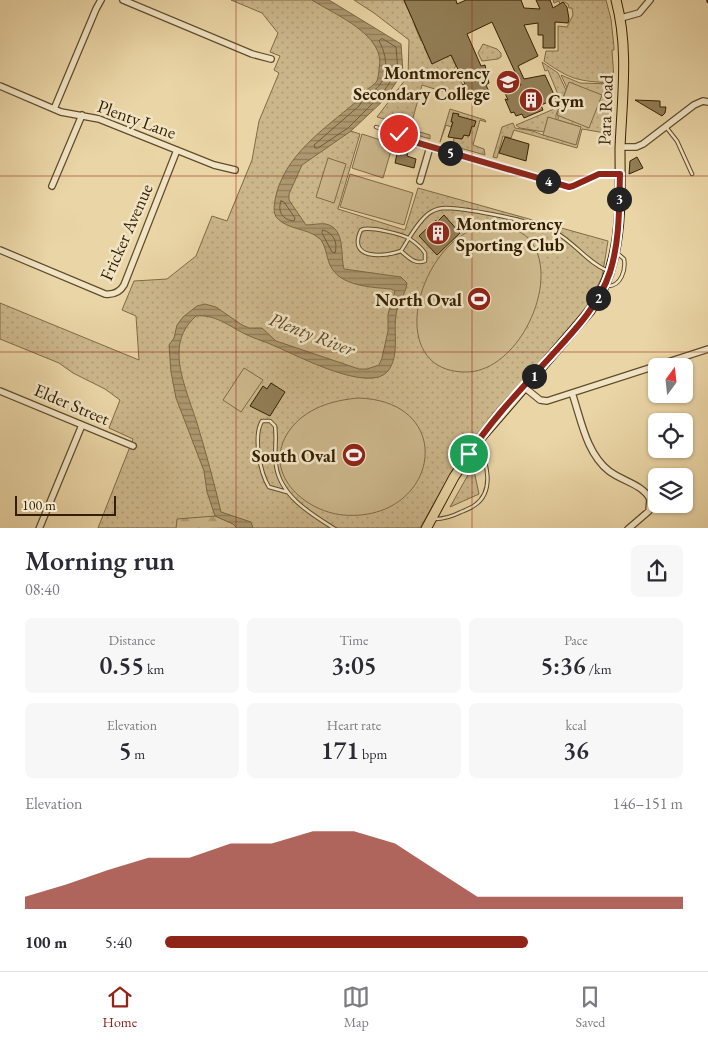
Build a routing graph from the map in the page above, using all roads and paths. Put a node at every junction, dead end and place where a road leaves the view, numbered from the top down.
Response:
1 (100, 0) edge
2 (123, 0) edge
3 (616, 0) edge
4 (650, 0) edge
5 (621, 18) junction
6 (270, 59) dead end
7 (0, 86) edge
8 (708, 102) edge
9 (54, 109) junction
10 (82, 115) junction
11 (376, 127) dead end
12 (666, 127) junction
13 (402, 137) joint
14 (430, 147) junction
15 (620, 147) junction
16 (177, 150) junction
17 (235, 170) dead end
18 (620, 174) junction
19 (692, 174) dead end
20 (420, 182) dead end
21 (52, 186) dead end
22 (409, 238) junction
23 (0, 250) edge
24 (401, 251) junction
25 (615, 251) junction
26 (610, 271) junction
27 (604, 286) junction
28 (708, 349) edge
29 (524, 387) junction
30 (0, 391) edge
31 (572, 393) junction
32 (82, 425) junction
33 (477, 442) junction
34 (133, 446) dead end
35 (287, 492) junction
36 (431, 519) junction
37 (39, 528) edge
38 (335, 528) edge
39 (426, 528) edge
40 (628, 528) edge

1 - 9 street
2 - 6 street
3 - 5 main road, Para Road
4 - 5 street
5 - 15 main road, Para Road
7 - 9 street, Plenty Lane
8 - 12 street
9 - 10 street, Plenty Lane
10 - 16 street, Plenty Lane
10 - 21 street
11 - 13 lane
12 - 15 street
12 - 19 lane
13 - 14 street
14 - 18 street
14 - 20 street
15 - 18 main road, Para Road
16 - 17 street, Plenty Lane
16 - 23 street, Fricker Avenue
18 - 25 main road, Para Road
22 - 24 lane
22 - 24 lane
22 - 24 lane
22 - 26 lane
25 - 26 main road, Para Road
25 - 27 lane, Para Road
26 - 27 main road, Para Road
27 - 29 main road, Para Road
28 - 31 street
29 - 31 street
29 - 33 main road, Para Road
30 - 32 street, Elder Street
31 - 40 street
32 - 34 street, Elder Street
32 - 37 street
33 - 36 main road, Para Road
33 - 36 lane
35 - 35 lane
35 - 38 lane
36 - 39 main road, Para Road

